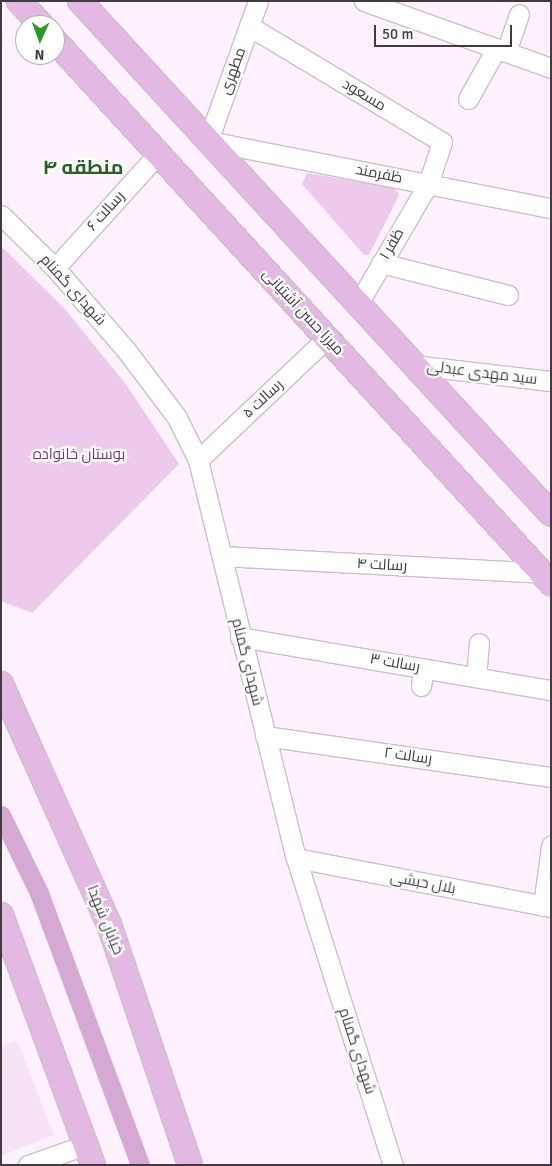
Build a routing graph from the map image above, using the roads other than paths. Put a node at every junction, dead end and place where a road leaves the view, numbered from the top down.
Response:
1 (19, 1) edge
2 (80, 1) edge
3 (258, 1) edge
4 (364, 1) edge
5 (519, 14) dead end
6 (32, 15) edge
7 (249, 26) junction
8 (501, 50) junction
9 (65, 52) edge
10 (551, 68) edge
11 (468, 98) dead end
12 (208, 141) junction
13 (158, 154) junction
14 (428, 184) junction
15 (551, 208) edge
16 (1, 214) edge
17 (381, 263) junction
18 (55, 268) junction
19 (508, 295) dead end
20 (358, 304) junction
21 (327, 338) junction
22 (414, 365) junction
23 (551, 381) edge
24 (198, 460) junction
25 (551, 514) edge
26 (222, 556) junction
27 (546, 578) edge
28 (240, 637) junction
29 (479, 643) dead end
30 (476, 677) junction
31 (1, 684) edge
32 (551, 690) edge
33 (265, 736) junction
34 (551, 777) edge
35 (551, 846) edge
36 (296, 858) junction
37 (547, 906) edge
38 (1, 915) edge
39 (89, 1155) edge
40 (28, 1165) edge
41 (190, 1165) edge
42 (393, 1165) edge

1 - 6 main road
2 - 12 main road
3 - 7 street, مطهری
4 - 8 street
5 - 8 street
7 - 12 street, مطهری
7 - 14 street, مسعود
8 - 10 street
8 - 11 street
9 - 13 main road, میرزا حسن آشتیانی
12 - 14 street, ظفرمند
12 - 20 main road
13 - 18 street, رسالت ۶
13 - 21 main road, میرزا حسن آشتیانی
14 - 15 street, ظفرمند
14 - 17 street, ظفر ۱
16 - 18 street, شهدای گمنام
17 - 19 street
17 - 20 street, ظفر ۱
18 - 24 street, شهدای گمنام
20 - 22 main road
21 - 24 street, رسالت ۵
21 - 27 main road, میرزا حسن آشتیانی
22 - 23 street, سید مهدی عبدلی
22 - 25 main road
24 - 26 street, شهدای گمنام
26 - 27 street, رسالت ۴
26 - 28 street, شهدای گمنام
28 - 30 street, رسالت ۳
28 - 33 street, شهدای گمنام
29 - 30 street
30 - 32 street, رسالت ۳
31 - 41 main road, خیابان شهدا
33 - 34 street, رسالت ۲
33 - 36 street, شهدای گمنام
35 - 37 street
36 - 37 street, بلال حبشی
36 - 42 street, شهدای گمنام
38 - 39 main road
39 - 40 street

